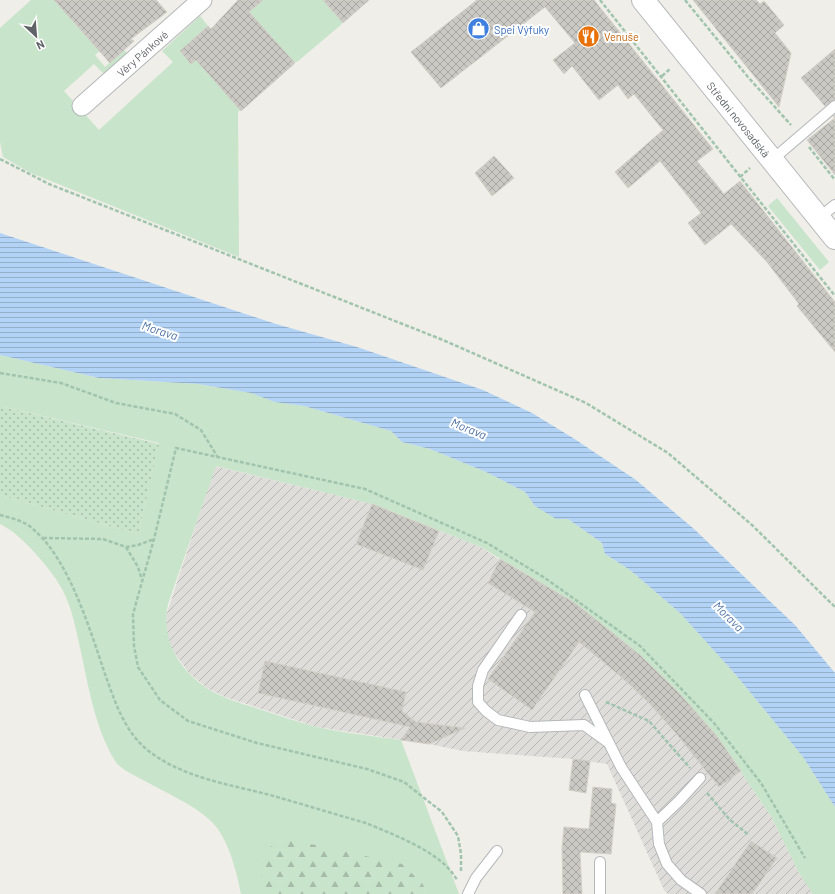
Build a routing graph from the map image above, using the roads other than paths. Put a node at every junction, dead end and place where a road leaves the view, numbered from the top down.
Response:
1 (202, 0) edge
2 (643, 0) edge
3 (82, 106) dead end
4 (835, 106) edge
5 (772, 160) junction
6 (827, 212) edge
7 (835, 238) edge
8 (521, 615) dead end
9 (585, 695) road end
10 (609, 743) junction
11 (700, 778) road end
12 (657, 822) junction
13 (497, 851) dead end
14 (600, 862) dead end
15 (468, 894) edge
16 (600, 894) edge
17 (701, 894) edge

1 - 3 street, Věry Pánkové
2 - 5 main road, Střední novosadská
4 - 5 lane
5 - 6 main road, Střední novosadská
6 - 7 main road, Střední novosadská
8 - 10 lane
9 - 10 lane
10 - 12 lane
11 - 12 lane
12 - 17 lane
13 - 15 lane
14 - 16 lane

